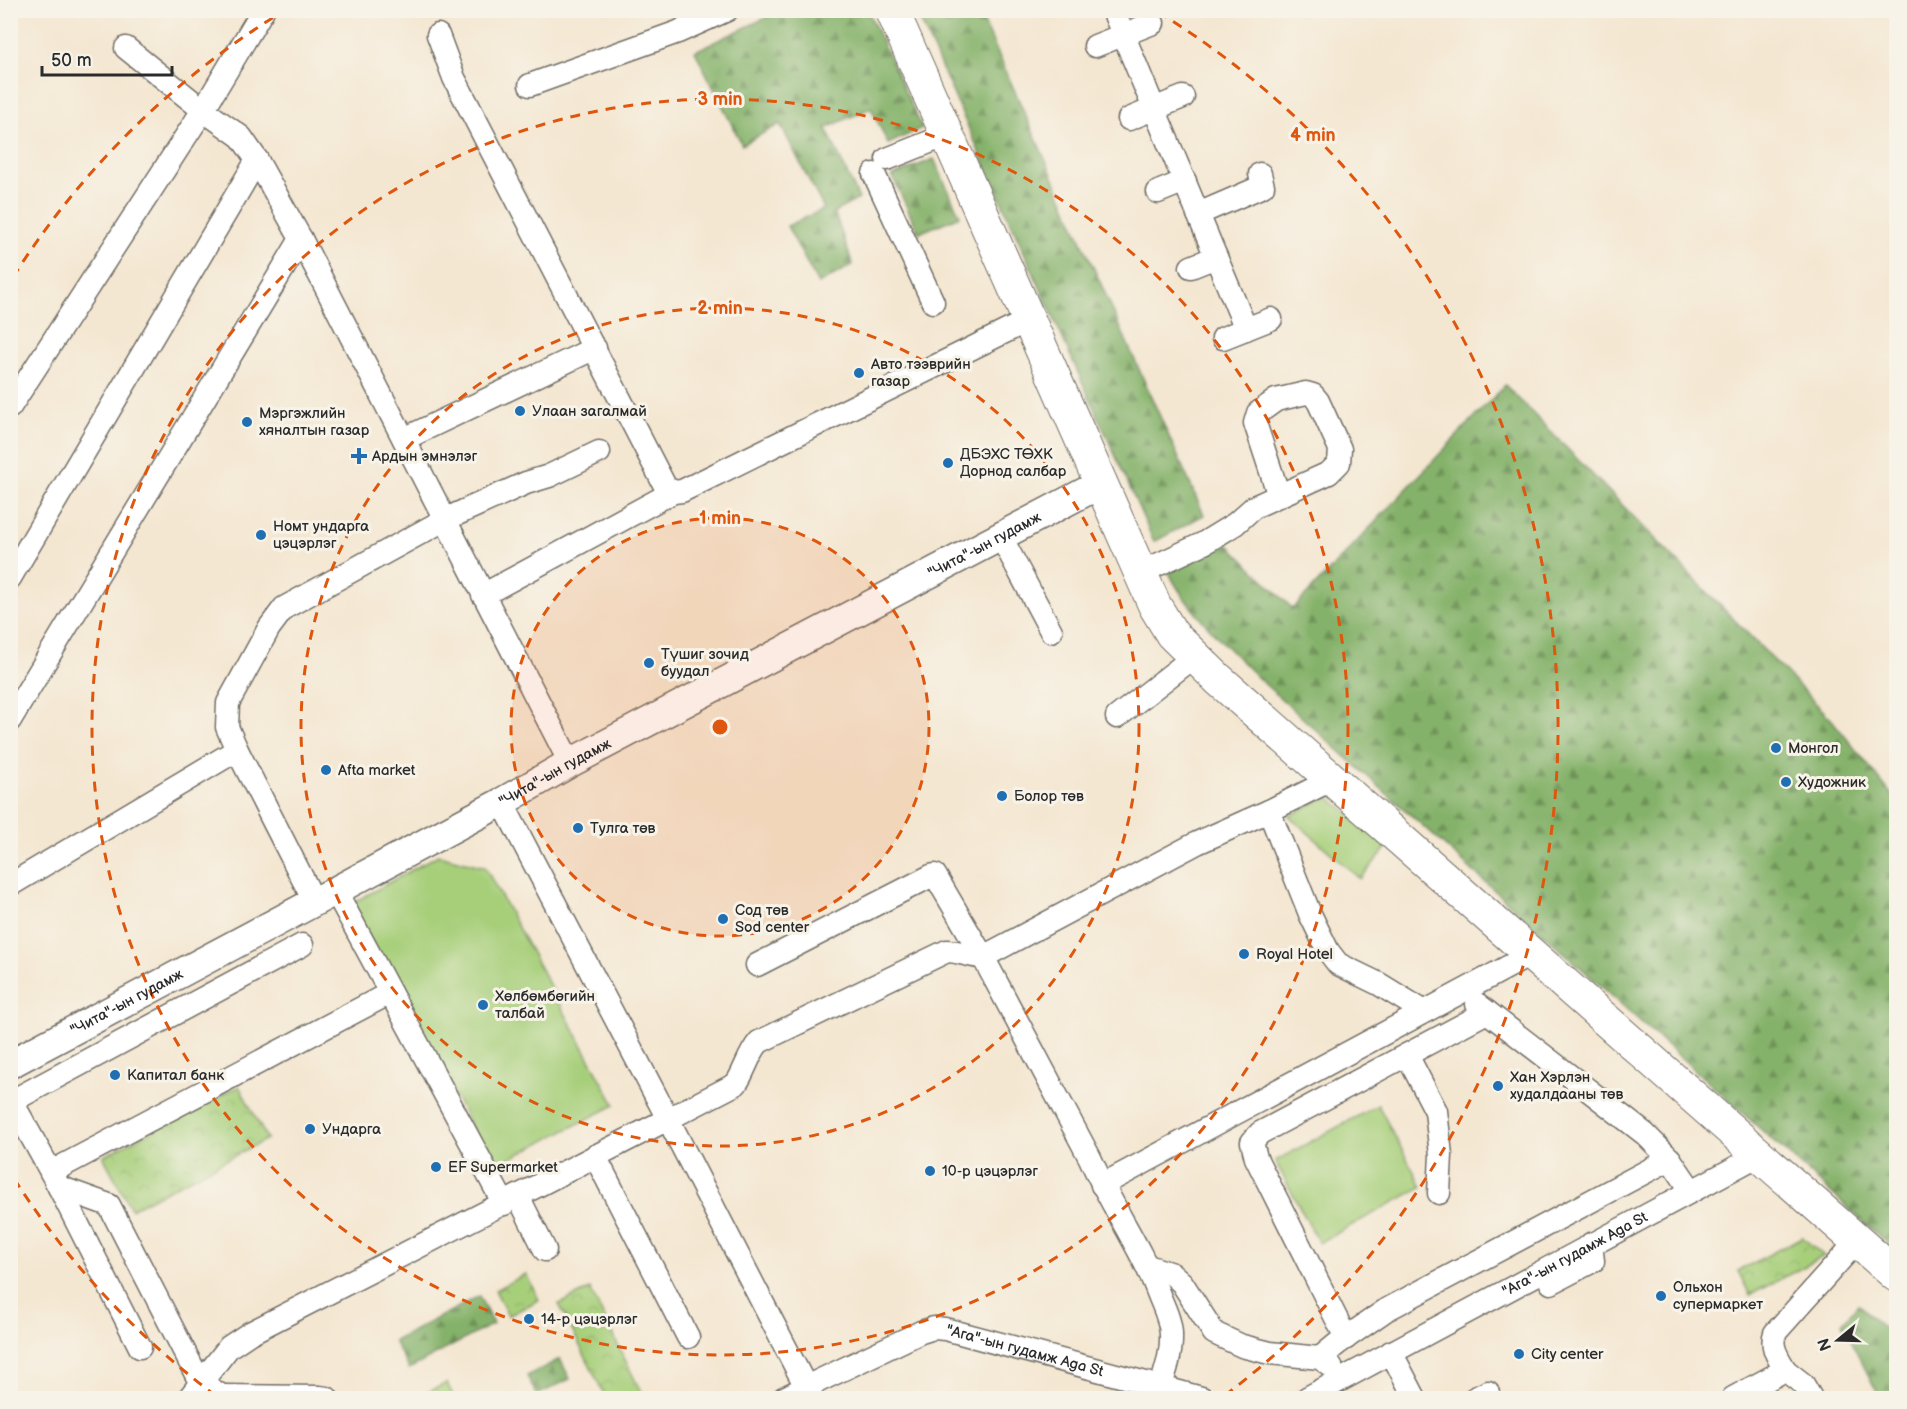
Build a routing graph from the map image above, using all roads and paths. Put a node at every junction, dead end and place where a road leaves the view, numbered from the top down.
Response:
1 (263, 10) edge
2 (892, 10) edge
3 (1113, 10) edge
4 (714, 13) edge
5 (1153, 23) dead end
6 (438, 35) dead end
7 (1124, 35) junction
8 (1095, 46) dead end
9 (126, 48) dead end
10 (530, 85) dead end
11 (1183, 97) dead end
12 (1154, 108) junction
13 (203, 110) junction
14 (1129, 120) dead end
15 (947, 135) junction
16 (257, 160) junction
17 (1260, 174) dead end
18 (1185, 181) junction
19 (1158, 192) dead end
20 (1198, 214) junction
21 (301, 239) junction
22 (1216, 257) junction
23 (1191, 267) dead end
24 (933, 302) dead end
25 (1271, 319) dead end
26 (1029, 320) junction
27 (1246, 329) junction
28 (1223, 338) dead end
29 (595, 348) junction
30 (10, 407) edge
31 (404, 439) junction
32 (599, 452) dead end
33 (1102, 483) junction
34 (673, 492) junction
35 (1279, 496) junction
36 (444, 520) junction
37 (996, 533) junction
38 (1140, 573) junction
39 (10, 578) edge
40 (483, 595) junction
41 (1051, 631) dead end
42 (1194, 656) junction
43 (1117, 717) dead end
44 (10, 720) edge
45 (237, 750) junction
46 (570, 763) junction
47 (1333, 779) junction
48 (502, 802) junction
49 (1269, 811) junction
50 (10, 885) edge
51 (325, 896) junction
52 (302, 945) dead end
53 (1532, 954) junction
54 (983, 957) junction
55 (757, 965) dead end
56 (170, 978) junction
57 (1461, 991) junction
58 (390, 993) junction
59 (188, 1005) junction
60 (1423, 1011) junction
61 (1487, 1012) junction
62 (1407, 1055) junction
63 (10, 1064) edge
64 (11, 1099) edge
65 (668, 1119) junction
66 (1759, 1155) junction
67 (595, 1156) junction
68 (1670, 1159) junction
69 (55, 1179) junction
70 (1102, 1185) junction
71 (1439, 1193) dead end
72 (1694, 1197) junction
73 (507, 1202) junction
74 (1858, 1240) junction
75 (545, 1250) dead end
76 (1148, 1266) junction
77 (1896, 1275) edge
78 (687, 1337) dead end
79 (1346, 1338) junction
80 (140, 1347) dead end
81 (1391, 1352) junction
82 (1320, 1358) junction
83 (1785, 1370) junction
84 (1347, 1377) junction
85 (195, 1390) edge
86 (809, 1392) edge
87 (1158, 1393) edge
88 (224, 1397) edge
89 (327, 1398) edge
90 (784, 1398) edge
91 (1202, 1398) edge
92 (1307, 1398) edge
93 (1415, 1398) edge
94 (1732, 1398) edge
95 (1811, 1398) edge

1 - 13 street
2 - 15 highway
3 - 7 street
4 - 10 street
5 - 7 street
6 - 29 street
7 - 8 street
7 - 12 street
9 - 13 street
11 - 12 street
12 - 14 street
12 - 18 street
13 - 16 street
13 - 30 street
15 - 24 street
15 - 26 highway
16 - 21 street
16 - 39 street
17 - 20 street
18 - 19 street
18 - 20 street
20 - 22 street
21 - 31 street
21 - 44 street
22 - 23 street
22 - 27 street
25 - 27 street
26 - 33 highway
26 - 34 street
27 - 28 street
29 - 31 street
29 - 34 street
31 - 36 street
32 - 36 street
33 - 37 main road, "Чита"-ын гудамж
33 - 38 highway
34 - 40 street
35 - 35 street
35 - 38 street
36 - 40 street
36 - 45 street
37 - 41 street
37 - 46 main road, "Чита"-ын гудамж
38 - 42 highway
40 - 46 street
42 - 43 street
42 - 47 highway
45 - 50 street
45 - 51 street
46 - 48 main road, "Чита"-ын гудамж
47 - 49 street
47 - 53 highway
48 - 51 main road, "Чита"-ын гудамж
48 - 65 street
49 - 54 street
49 - 60 street
51 - 56 main road, "Чита"-ын гудамж
51 - 58 street
52 - 59 street
53 - 57 street
53 - 66 highway
54 - 55 street
54 - 65 street
54 - 70 street
56 - 59 street
56 - 63 main road, "Чита"-ын гудамж
57 - 60 street
57 - 61 street
58 - 69 street
58 - 73 street
59 - 64 street
60 - 70 street
61 - 62 street
61 - 68 street
62 - 71 street
62 - 79 street
64 - 69 street
65 - 67 street
65 - 86 street
66 - 72 street, "Ага"-ын гудамж Aga St
66 - 74 highway
67 - 73 street
67 - 78 street
68 - 72 street
68 - 79 street
69 - 80 street
69 - 85 street
70 - 76 street
72 - 81 street, "Ага"-ын гудамж Aga St
73 - 75 street
73 - 85 street
74 - 77 highway
74 - 83 street
76 - 82 street
76 - 87 street
79 - 82 street
81 - 84 street, "Ага"-ын гудамж Aga St
81 - 93 street
82 - 84 street
83 - 94 street
83 - 95 street
84 - 92 street, "Ага"-ын гудамж Aga St
85 - 88 street
86 - 87 street, "Ага"-ын гудамж Aga St
86 - 90 street, "Ага"-ын гудамж Aga St
87 - 91 street, "Ага"-ын гудамж Aga St
88 - 89 street

